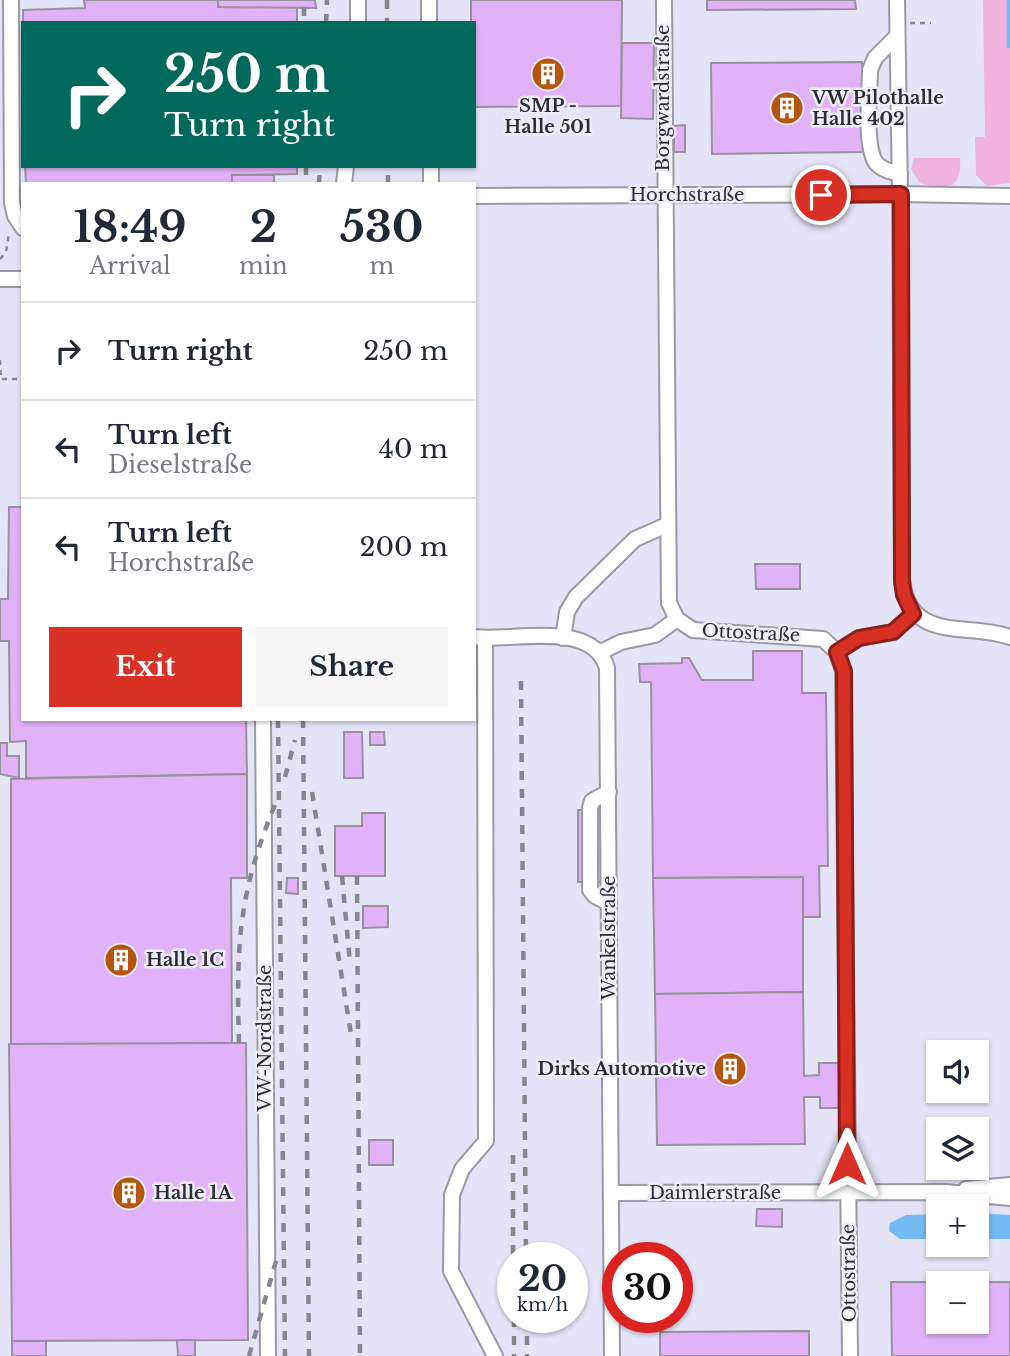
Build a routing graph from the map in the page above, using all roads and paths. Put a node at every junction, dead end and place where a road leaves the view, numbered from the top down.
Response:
1 (11, 0) edge
2 (358, 0) edge
3 (429, 0) edge
4 (664, 0) edge
5 (897, 0) edge
6 (358, 21) edge
7 (429, 21) edge
8 (913, 23) dead end
9 (931, 23) dead end
10 (897, 36) junction
11 (900, 174) junction
12 (901, 194) junction
13 (476, 196) edge
14 (663, 196) junction
15 (1010, 196) edge
16 (20, 224) edge
17 (0, 259) edge
18 (0, 279) edge
19 (21, 279) edge
20 (0, 359) edge
21 (21, 379) edge
22 (667, 525) junction
23 (913, 614) junction
24 (677, 619) junction
25 (480, 637) edge
26 (1010, 637) edge
27 (563, 638) junction
28 (601, 652) junction
29 (837, 652) junction
30 (263, 721) edge
31 (1010, 1185) edge
32 (848, 1191) junction
33 (945, 1192) junction
34 (611, 1194) junction
35 (1010, 1198) edge
36 (268, 1356) edge
37 (495, 1356) edge
38 (612, 1356) edge
39 (850, 1356) edge

1 - 16 street
2 - 6 street
3 - 7 street
4 - 14 street, Borgwardstraße
5 - 10 street
8 - 9 path
10 - 11 street
10 - 11 street
11 - 12 street
12 - 14 street, Horchstraße
12 - 15 street, Horchstraße
12 - 23 street
13 - 14 street, Horchstraße
14 - 22 street, Ottostraße
16 - 17 path
18 - 19 street
20 - 21 path
22 - 24 street, Ottostraße
22 - 27 street
23 - 26 street
23 - 29 street
24 - 28 street
24 - 29 street, Ottostraße
25 - 27 street
25 - 37 street
27 - 28 street
28 - 34 street, Wankelstraße
29 - 32 street, Ottostraße
30 - 36 street, VW-Nordstraße
31 - 33 street, Daimlerstraße
32 - 33 street, Daimlerstraße
32 - 34 street, Daimlerstraße
32 - 39 street, Ottostraße
33 - 35 street, Daimlerstraße
34 - 38 street, Wankelstraße

